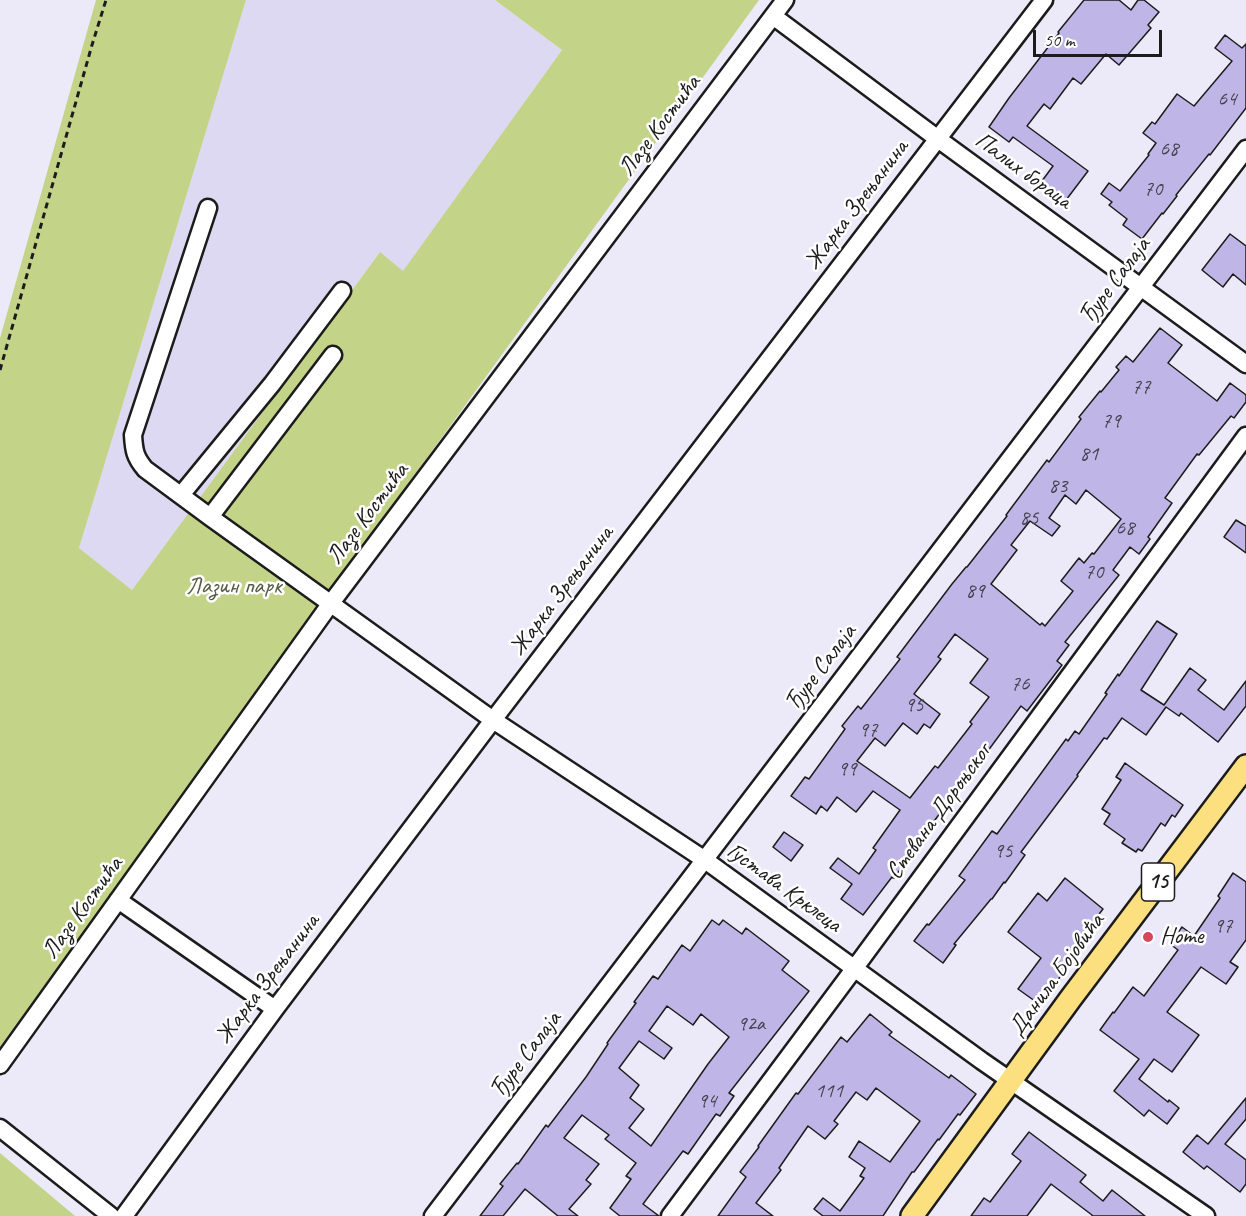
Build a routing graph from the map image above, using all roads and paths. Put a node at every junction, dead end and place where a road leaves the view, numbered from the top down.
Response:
1 (106, 0) edge
2 (785, 0) edge
3 (1044, 0) edge
4 (773, 16) junction
5 (938, 139) junction
6 (1246, 149) edge
7 (208, 208) dead end
8 (1141, 287) junction
9 (342, 291) dead end
10 (333, 355) dead end
11 (1246, 364) edge
12 (0, 370) edge
13 (1246, 436) edge
14 (181, 495) junction
15 (210, 517) junction
16 (331, 603) junction
17 (493, 720) junction
18 (1246, 766) edge
19 (705, 860) junction
20 (118, 900) junction
21 (854, 969) junction
22 (275, 1009) junction
23 (0, 1065) edge
24 (1011, 1081) junction
25 (0, 1128) edge
26 (111, 1216) edge
27 (124, 1216) edge
28 (433, 1216) edge
29 (670, 1216) edge
30 (912, 1216) edge
31 (1206, 1216) edge

1 - 12 path
2 - 4 street, Лазе Костића
3 - 5 street, Жарка Зрењанина
4 - 5 street, Палих бораца
4 - 16 street, Лазе Костића
5 - 8 street, Палих бораца
5 - 17 street, Жарка Зрењанина
6 - 8 street, Ђуре Салаја
7 - 14 street, Густава Крклеца
8 - 11 street, Палих бораца
8 - 19 street, Ђуре Салаја
9 - 14 street
10 - 15 street
13 - 21 street, Стевана Дороњског
14 - 15 street, Густава Крклеца
15 - 16 street, Густава Крклеца
16 - 17 street, Густава Крклеца
16 - 20 street, Лазе Костића
17 - 19 street, Густава Крклеца
17 - 22 street, Жарка Зрењанина
18 - 24 main road, Данила Бојовића / 15
19 - 21 street, Густава Крклеца
19 - 28 street, Ђуре Салаја
20 - 22 street
20 - 23 street, Лазе Костића
21 - 24 street, Густава Крклеца
21 - 29 street, Стевана Дороњског
22 - 27 street, Жарка Зрењанина
24 - 30 main road, Данила Бојовића / 15
24 - 31 street, Густава Крклеца
25 - 26 street

